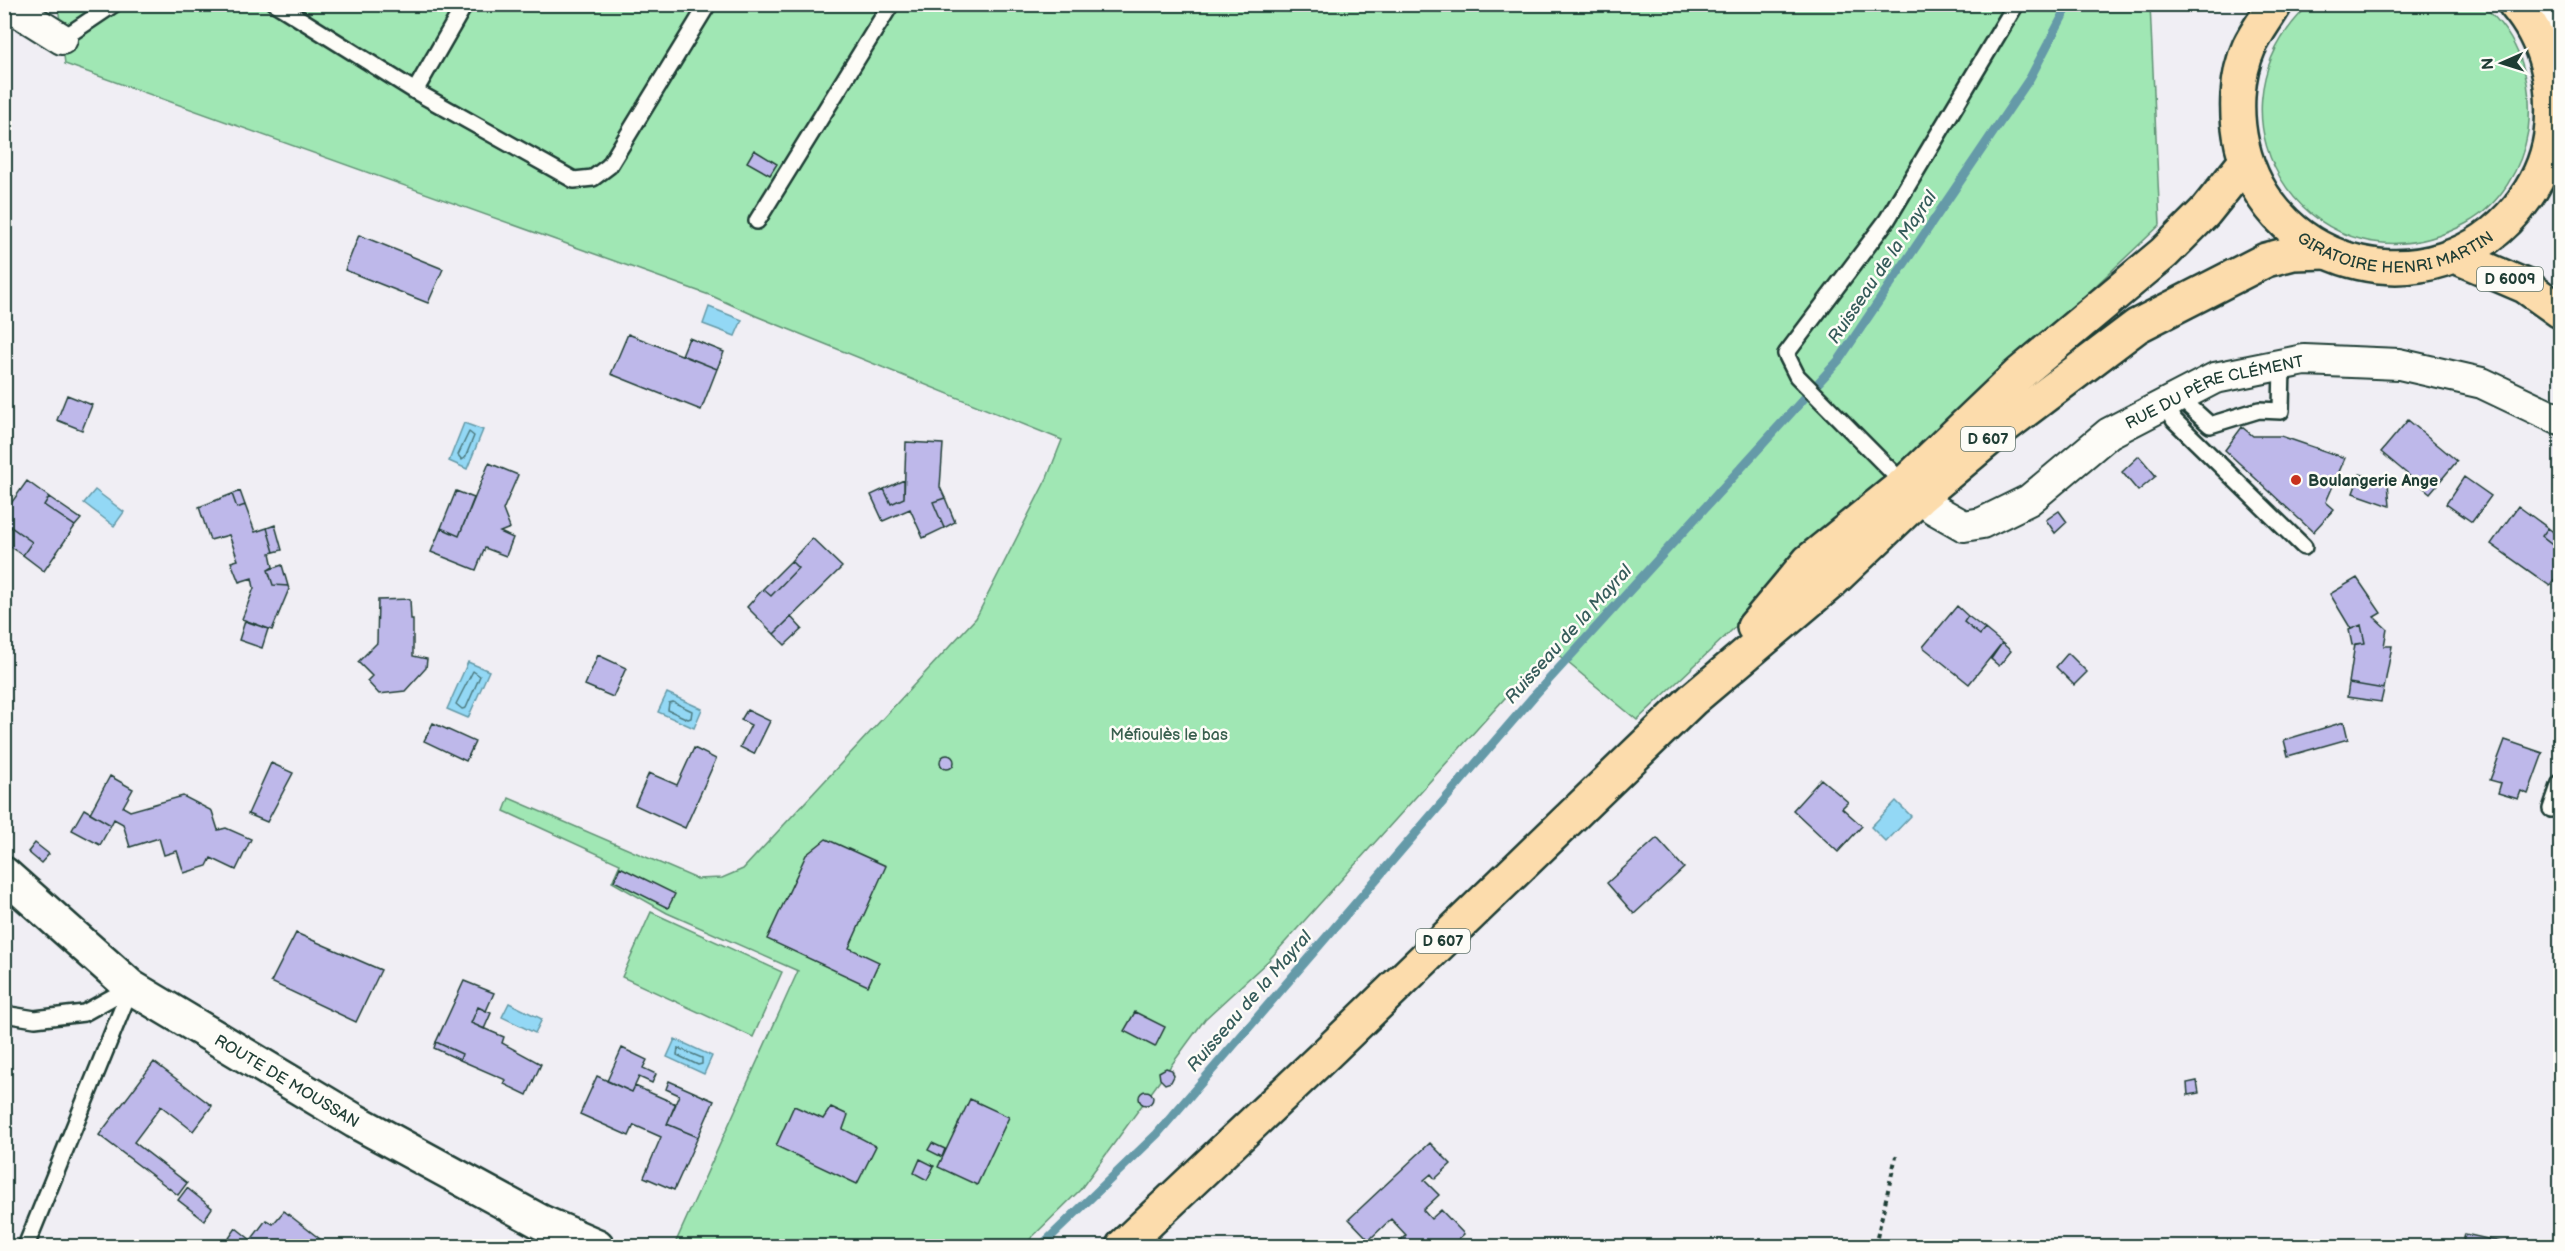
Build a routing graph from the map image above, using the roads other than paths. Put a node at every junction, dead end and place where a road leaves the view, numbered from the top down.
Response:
1 (6, 4) edge
2 (114, 4) edge
3 (276, 4) edge
4 (465, 4) edge
5 (708, 4) edge
6 (891, 4) edge
7 (2016, 4) edge
8 (2275, 4) edge
9 (2515, 4) edge
10 (2550, 4) edge
11 (62, 39) joint
12 (2539, 41) junction
13 (415, 91) junction
14 (2246, 161) junction
15 (2554, 164) edge
16 (758, 221) dead end
17 (2327, 252) junction
18 (2456, 256) junction
19 (2560, 311) edge
20 (2282, 364) junction
21 (2173, 400) junction
22 (2560, 420) edge
23 (1911, 491) junction
24 (2304, 547) dead end
25 (2560, 783) edge
26 (2551, 809) dead end
27 (4, 874) edge
28 (131, 987) junction
29 (4, 1014) edge
30 (1192, 1180) junction
31 (26, 1246) edge
32 (597, 1246) edge
33 (1112, 1246) edge
34 (1123, 1246) edge

1 - 11 street
2 - 11 lane
3 - 13 lane
4 - 13 lane
5 - 13 lane
6 - 16 lane
7 - 23 lane
8 - 14 main road, GIRATOIRE HENRI MARTIN
9 - 12 main road, GIRATOIRE HENRI MARTIN
10 - 12 street
12 - 15 main road, GIRATOIRE HENRI MARTIN
14 - 17 main road, GIRATOIRE HENRI MARTIN
14 - 23 main road, D 607
15 - 18 main road, GIRATOIRE HENRI MARTIN
17 - 18 main road, GIRATOIRE HENRI MARTIN
17 - 23 main road, D 607
18 - 19 main road, D 6009
20 - 21 street, RUE DU PÈRE CLÉMENT
20 - 21 lane
20 - 22 street, RUE DU PÈRE CLÉMENT
21 - 23 street, RUE DU PÈRE CLÉMENT
21 - 24 lane
23 - 30 main road, D 607
25 - 26 lane
27 - 28 street, ROUTE DE MOUSSAN
28 - 29 lane
28 - 31 lane
28 - 32 street, ROUTE DE MOUSSAN
30 - 33 main road, D 607
30 - 34 main road, D 607

